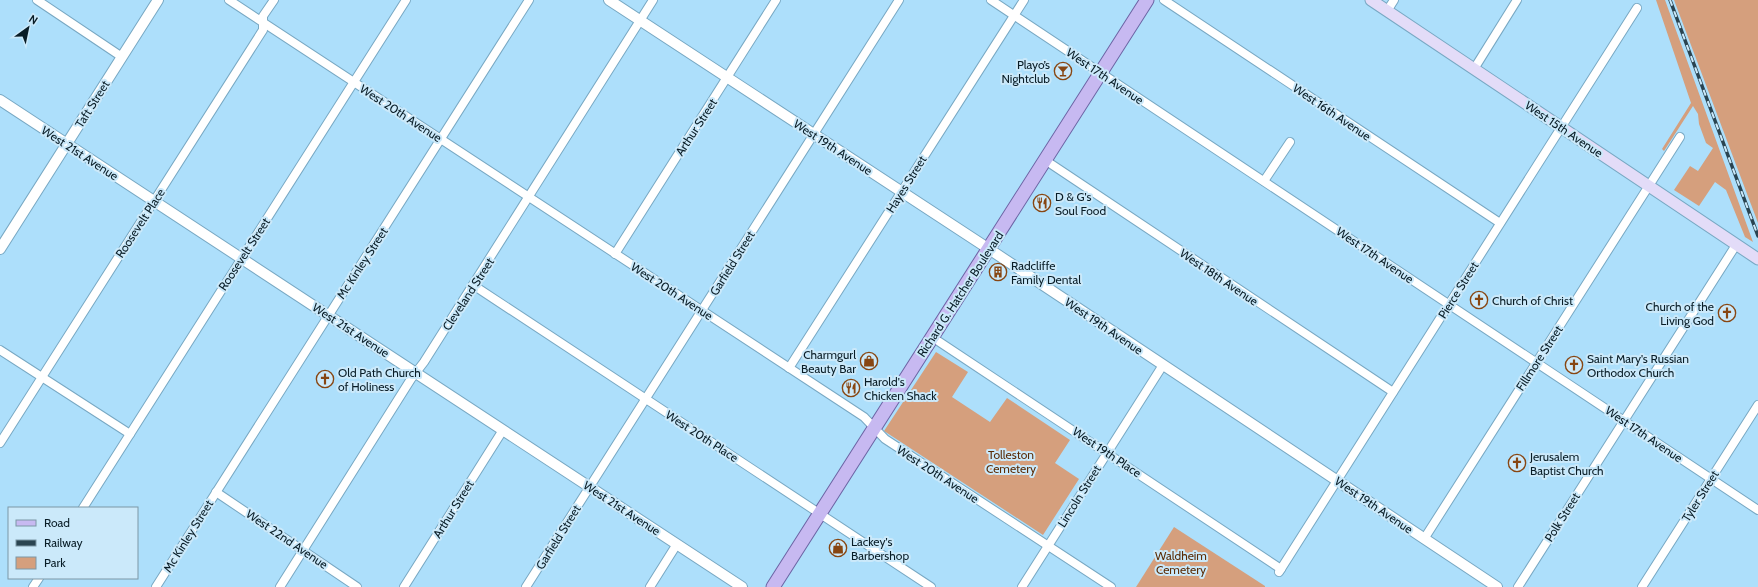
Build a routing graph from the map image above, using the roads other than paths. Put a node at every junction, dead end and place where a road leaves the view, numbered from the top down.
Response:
1 (37, 0) edge
2 (158, 0) edge
3 (229, 0) edge
4 (274, 0) edge
5 (406, 0) edge
6 (529, 0) edge
7 (609, 0) edge
8 (653, 0) edge
9 (776, 0) edge
10 (899, 0) edge
11 (991, 0) edge
12 (1024, 0) edge
13 (1147, 0) edge
14 (1164, 0) edge
15 (1371, 0) edge
16 (1394, 0) edge
17 (1517, 0) edge
18 (1637, 8) dead end
19 (1387, 11) junction
20 (1014, 16) junction
21 (640, 20) junction
22 (263, 22) junction
23 (122, 57) junction
24 (1474, 69) junction
25 (1100, 73) junction
26 (727, 78) junction
27 (354, 82) junction
28 (0, 100) edge
29 (1562, 127) junction
30 (814, 134) junction
31 (1680, 137) dead end
32 (441, 139) junction
33 (1290, 142) dead end
34 (66, 144) junction
35 (1045, 160) junction
36 (1264, 181) junction
37 (1649, 186) junction
38 (902, 192) junction
39 (528, 197) junction
40 (153, 202) junction
41 (1500, 223) junction
42 (1736, 245) junction
43 (0, 249) edge
44 (989, 249) junction
45 (615, 254) junction
46 (241, 259) junction
47 (1758, 259) edge
48 (473, 285) junction
49 (1449, 304) junction
50 (702, 311) junction
51 (328, 316) junction
52 (932, 337) junction
53 (0, 350) edge
54 (1536, 362) junction
55 (1163, 365) junction
56 (789, 368) junction
57 (416, 373) junction
58 (42, 377) junction
59 (1393, 392) junction
60 (646, 399) junction
61 (1758, 404) edge
62 (1624, 420) junction
63 (874, 428) junction
64 (503, 430) junction
65 (130, 434) junction
66 (0, 443) edge
67 (1107, 452) junction
68 (1711, 478) junction
69 (1337, 481) junction
70 (590, 487) junction
71 (216, 492) junction
72 (84, 507) edge
73 (1758, 510) edge
74 (820, 513) junction
75 (1424, 539) junction
76 (677, 544) junction
77 (1048, 546) junction
78 (304, 550) junction
79 (1280, 570) joint
80 (156, 587) edge
81 (280, 587) edge
82 (357, 587) edge
83 (404, 587) edge
84 (526, 587) edge
85 (650, 587) edge
86 (742, 587) edge
87 (773, 587) edge
88 (931, 587) edge
89 (1022, 587) edge
90 (1111, 587) edge
91 (1497, 587) edge
92 (1518, 587) edge
93 (1642, 587) edge

1 - 23 street
2 - 23 street, Taft Street
3 - 22 street, West 20th Avenue
4 - 22 street, Roosevelt Place
5 - 27 street, Roosevelt Street
6 - 32 street, Mc Kinley Street
7 - 21 street, West 19th Avenue
8 - 21 street, Cleveland Street
9 - 26 street, Arthur Street
10 - 30 street, Garfield Street
11 - 20 street, West 17th Avenue
12 - 20 street, Hayes Street
13 - 25 main road, Richard G. Hatcher Boulevard
14 - 41 street, West 16th Avenue
15 - 19 main road, West 15th Avenue
16 - 19 street
17 - 24 street
18 - 29 street, Pierce Street
19 - 24 main road, West 15th Avenue
20 - 25 street, West 17th Avenue
20 - 38 street, Hayes Street
21 - 26 street, West 19th Avenue
21 - 39 street, Cleveland Street
22 - 27 street, West 20th Avenue
22 - 40 street, Roosevelt Place
23 - 34 street, Taft Street
24 - 29 main road, West 15th Avenue
25 - 35 main road, Richard G. Hatcher Boulevard
25 - 36 street, West 17th Avenue
26 - 30 street, West 19th Avenue
26 - 45 street, Arthur Street
27 - 32 street, West 20th Avenue
27 - 46 street, Roosevelt Street
28 - 34 street, West 21st Avenue
29 - 37 main road, West 15th Avenue
29 - 41 street, Pierce Street
30 - 38 street, West 19th Avenue
30 - 50 street, Garfield Street
31 - 37 street, Fillmore Street
32 - 39 street, West 20th Avenue
32 - 51 street, Mc Kinley Street
33 - 36 street
34 - 40 street, West 21st Avenue
34 - 43 street, Taft Street
35 - 44 main road, Richard G. Hatcher Boulevard
35 - 59 street, West 18th Avenue
36 - 49 street, West 17th Avenue
37 - 42 main road, West 15th Avenue
37 - 54 street, Fillmore Street
38 - 44 street, West 19th Avenue
38 - 56 street, Hayes Street
39 - 45 street, West 20th Avenue
39 - 48 street, Cleveland Street
40 - 46 street, West 21st Avenue
40 - 58 street, Roosevelt Place
41 - 49 street, Pierce Street
42 - 47 main road, West 15th Avenue
42 - 62 street, Polk Street
44 - 52 main road, Richard G. Hatcher Boulevard
44 - 55 street, West 19th Avenue
45 - 50 street, West 20th Avenue
46 - 51 street, West 21st Avenue
46 - 65 street, Roosevelt Street
48 - 57 street, Cleveland Street
48 - 60 street, West 20th Place
49 - 54 street, West 17th Avenue
49 - 59 street, Pierce Street
50 - 56 street, West 20th Avenue
50 - 60 street, Garfield Street
51 - 57 street, West 21st Avenue
51 - 71 street, Mc Kinley Street
52 - 63 main road, Richard G. Hatcher Boulevard
52 - 67 street, West 19th Place
53 - 58 street
54 - 62 street, West 17th Avenue
54 - 75 street, Fillmore Street
55 - 67 street, Lincoln Street
55 - 69 street, West 19th Avenue
56 - 63 street, West 20th Avenue
57 - 64 street, West 21st Avenue
57 - 78 street, Cleveland Street
58 - 65 street
58 - 66 street, Roosevelt Place
59 - 69 street, Pierce Street
60 - 70 street, Garfield Street
60 - 74 street, West 20th Place
61 - 68 street, Tyler Street
62 - 68 street, West 17th Avenue
62 - 92 street, Polk Street
63 - 74 main road, Richard G. Hatcher Boulevard
63 - 77 street, West 20th Avenue
64 - 70 street, West 21st Avenue
64 - 83 street, Arthur Street
65 - 72 street, Roosevelt Street
67 - 77 street, Lincoln Street
67 - 79 street, West 19th Place
68 - 73 street, West 17th Avenue
68 - 93 street, Tyler Street
69 - 75 street, West 19th Avenue
69 - 79 street, Pierce Street
70 - 76 street, West 21st Avenue
70 - 84 street, Garfield Street
71 - 78 street, West 22nd Avenue
71 - 80 street, Mc Kinley Street
74 - 87 main road, Richard G. Hatcher Boulevard
74 - 88 street, West 20th Place
75 - 91 street, West 19th Avenue
76 - 85 street
76 - 86 street, West 21st Avenue
77 - 89 street, Lincoln Street
77 - 90 street, West 20th Avenue
78 - 81 street, Cleveland Street
78 - 82 street, West 22nd Avenue

